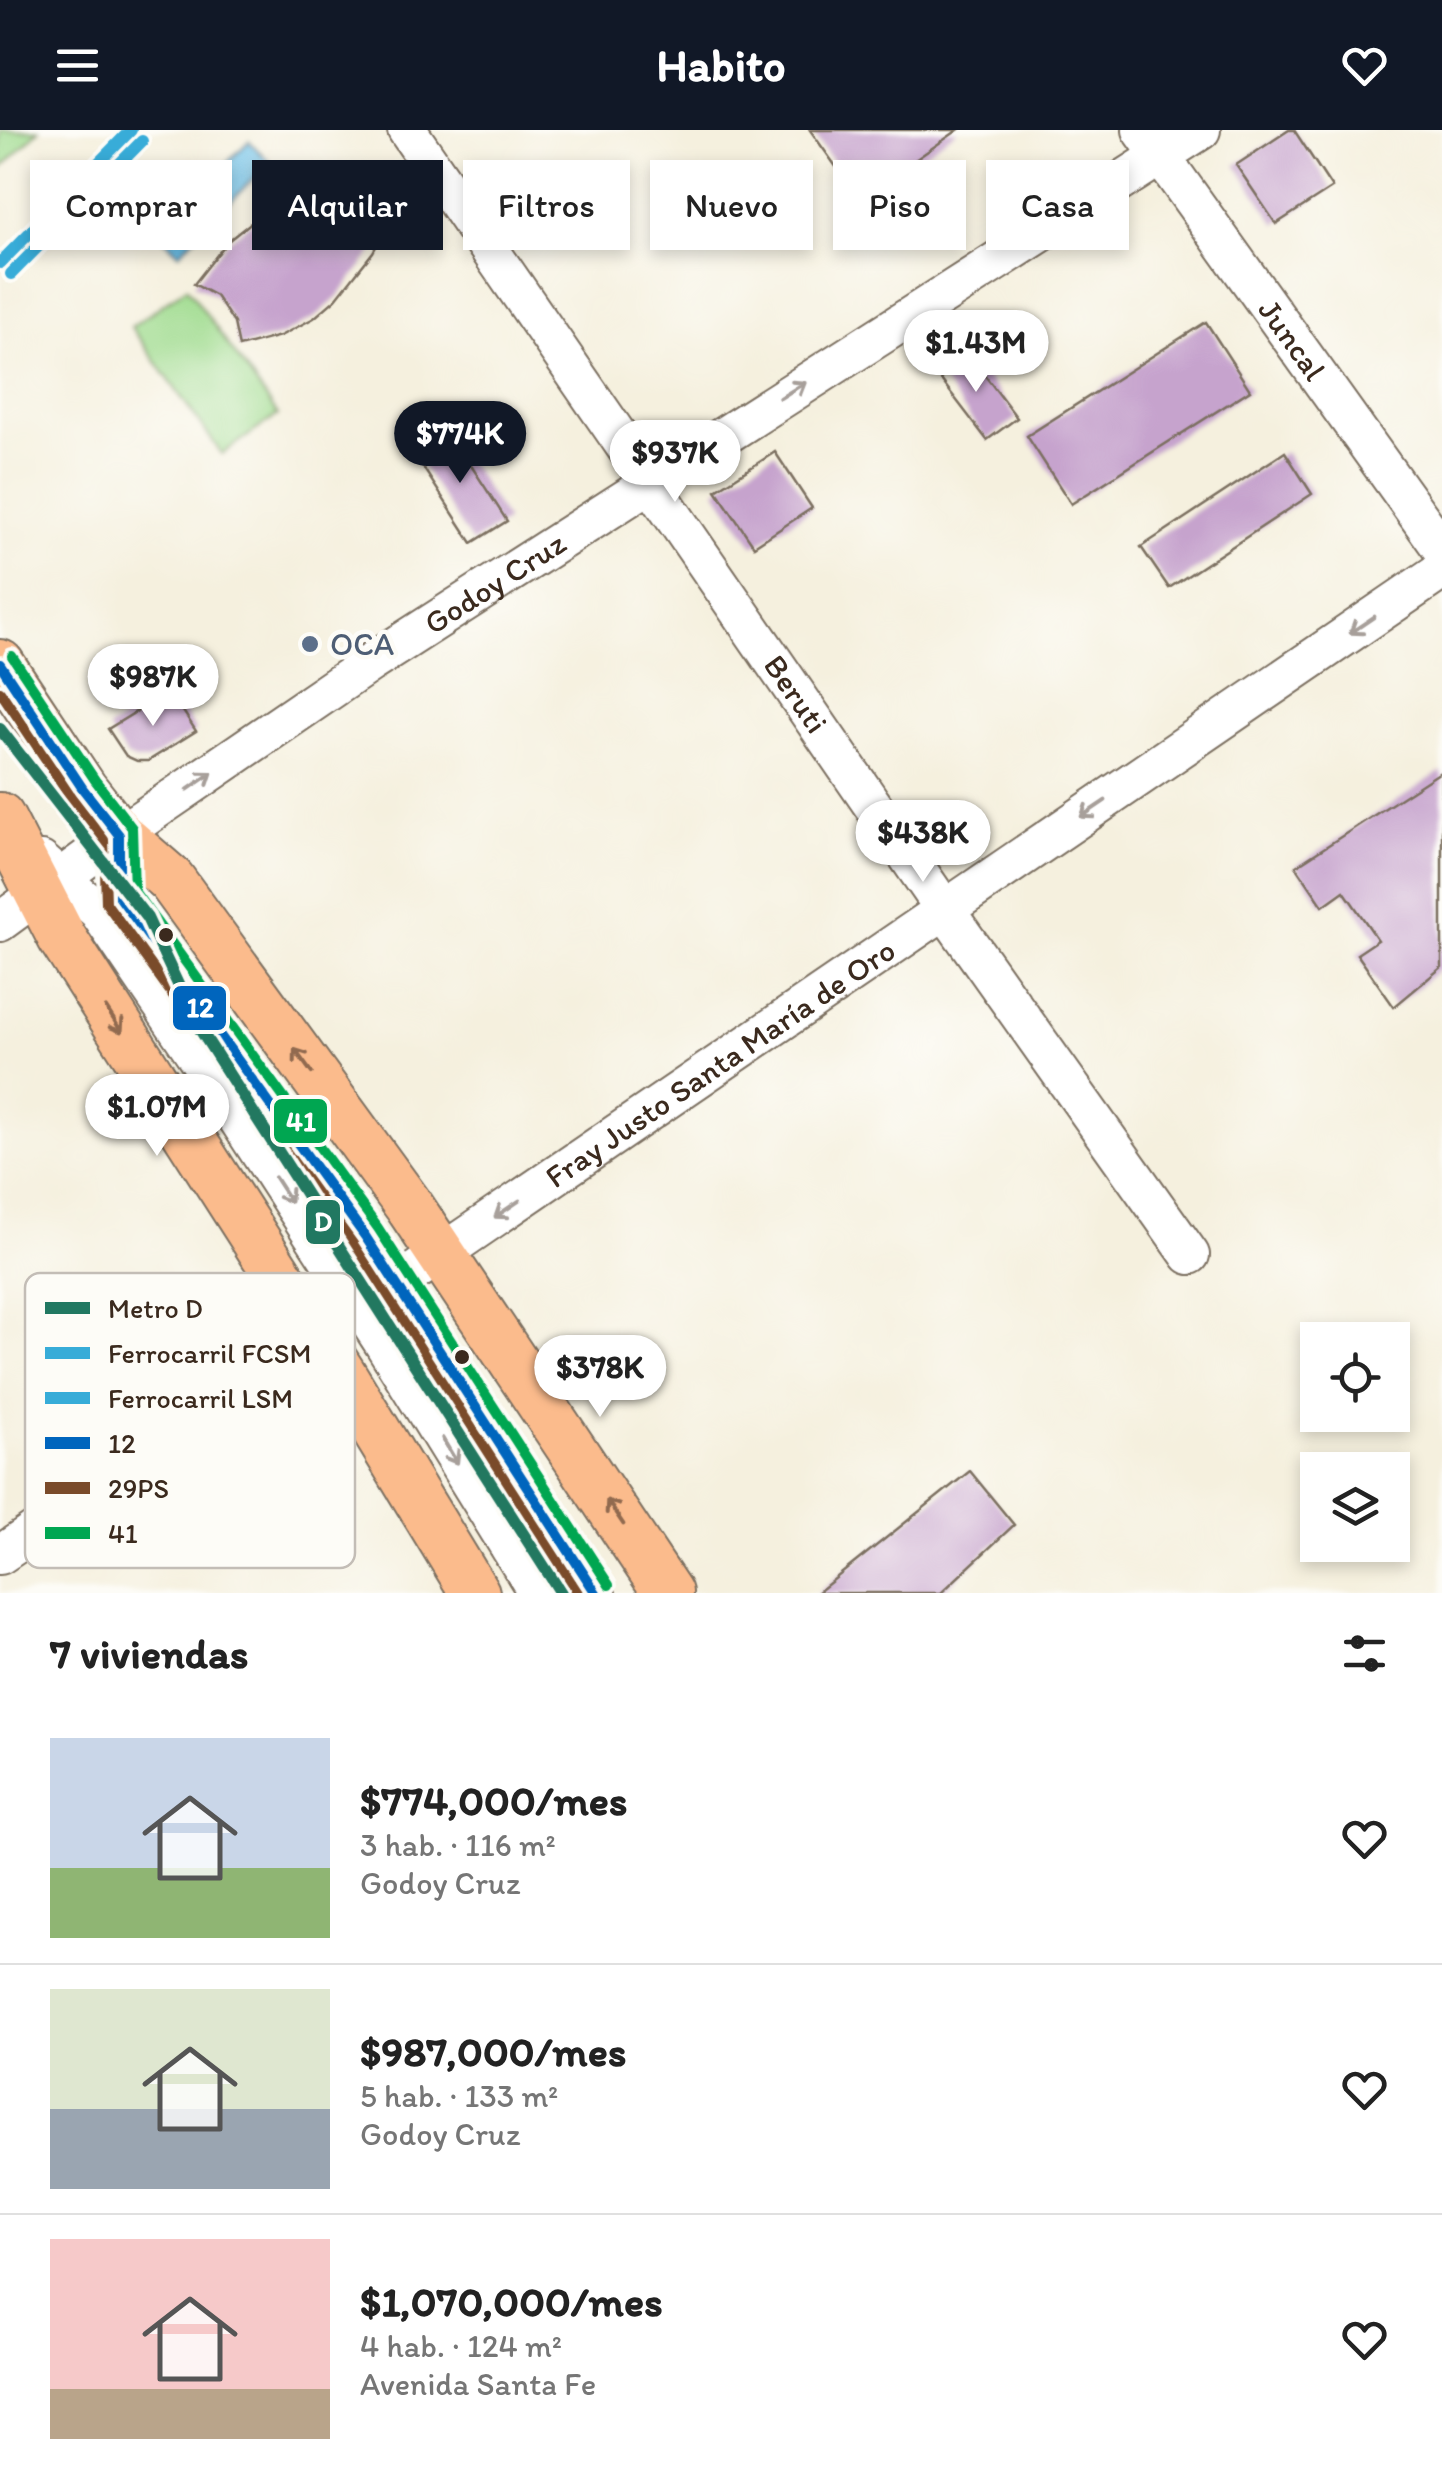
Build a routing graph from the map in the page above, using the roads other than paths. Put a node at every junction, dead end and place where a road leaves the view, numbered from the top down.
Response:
1 (406, 130) edge
2 (1201, 130) edge
3 (1152, 143) edge
4 (647, 482) junction
5 (1442, 549) edge
6 (1442, 570) edge
7 (0, 664) edge
8 (6, 827) edge
9 (119, 835) junction
10 (50, 885) junction
11 (945, 910) junction
12 (0, 922) edge
13 (442, 1254) junction
14 (1190, 1255) dead end
15 (277, 1273) edge
16 (338, 1273) edge
17 (396, 1285) junction
18 (355, 1300) edge
19 (361, 1309) junction
20 (355, 1313) edge
21 (355, 1397) edge
22 (25, 1538) edge
23 (0, 1555) edge
24 (475, 1593) edge
25 (538, 1593) edge
26 (596, 1593) edge
27 (668, 1593) edge

1 - 4 street, Beruti
2 - 3 street, Godoy Cruz
4 -> 3 street, Godoy Cruz
3 - 5 street, Juncal
9 -> 4 street, Godoy Cruz
4 - 11 street, Beruti
6 -> 11 street, Fray Justo Santa María de Oro
7 - 9 main road
8 - 10 main road
9 - 10 street, Godoy Cruz
13 -> 9 main road
9 - 17 street
10 - 12 street, Godoy Cruz
10 -> 15 main road
10 -> 16 street
11 -> 13 street, Fray Justo Santa María de Oro
11 - 14 street, Beruti
13 - 17 street, Fray Justo Santa María de Oro
27 -> 13 main road
17 - 19 street, Fray Justo Santa María de Oro
17 - 26 street
18 -> 19 street
19 - 20 street, Fray Justo Santa María de Oro
19 -> 25 street
21 - 24 main road
22 - 23 street, Fray Justo Santa María de Oro

